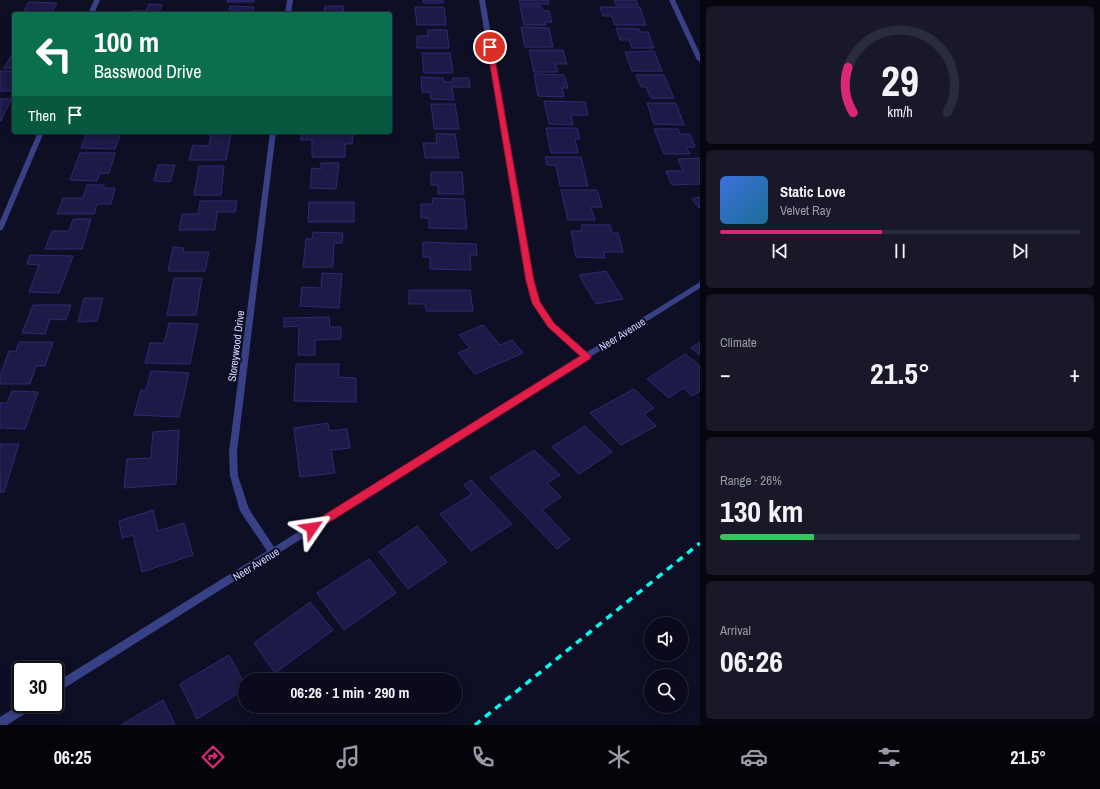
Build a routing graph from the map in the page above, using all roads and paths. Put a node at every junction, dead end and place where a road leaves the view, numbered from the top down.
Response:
1 (97, 0) edge
2 (290, 0) edge
3 (482, 0) edge
4 (672, 0) edge
5 (92, 12) edge
6 (288, 12) edge
7 (700, 60) edge
8 (40, 134) edge
9 (273, 134) edge
10 (0, 229) edge
11 (700, 285) edge
12 (587, 356) junction
13 (273, 553) junction
14 (64, 683) edge
15 (16, 713) edge
16 (0, 723) edge

1 - 5 street
2 - 6 street
3 - 12 street
4 - 7 street
8 - 10 street
9 - 13 street, Storeywood Drive
11 - 12 street, Neer Avenue
12 - 13 street, Neer Avenue
13 - 14 street, Neer Avenue
15 - 16 street

